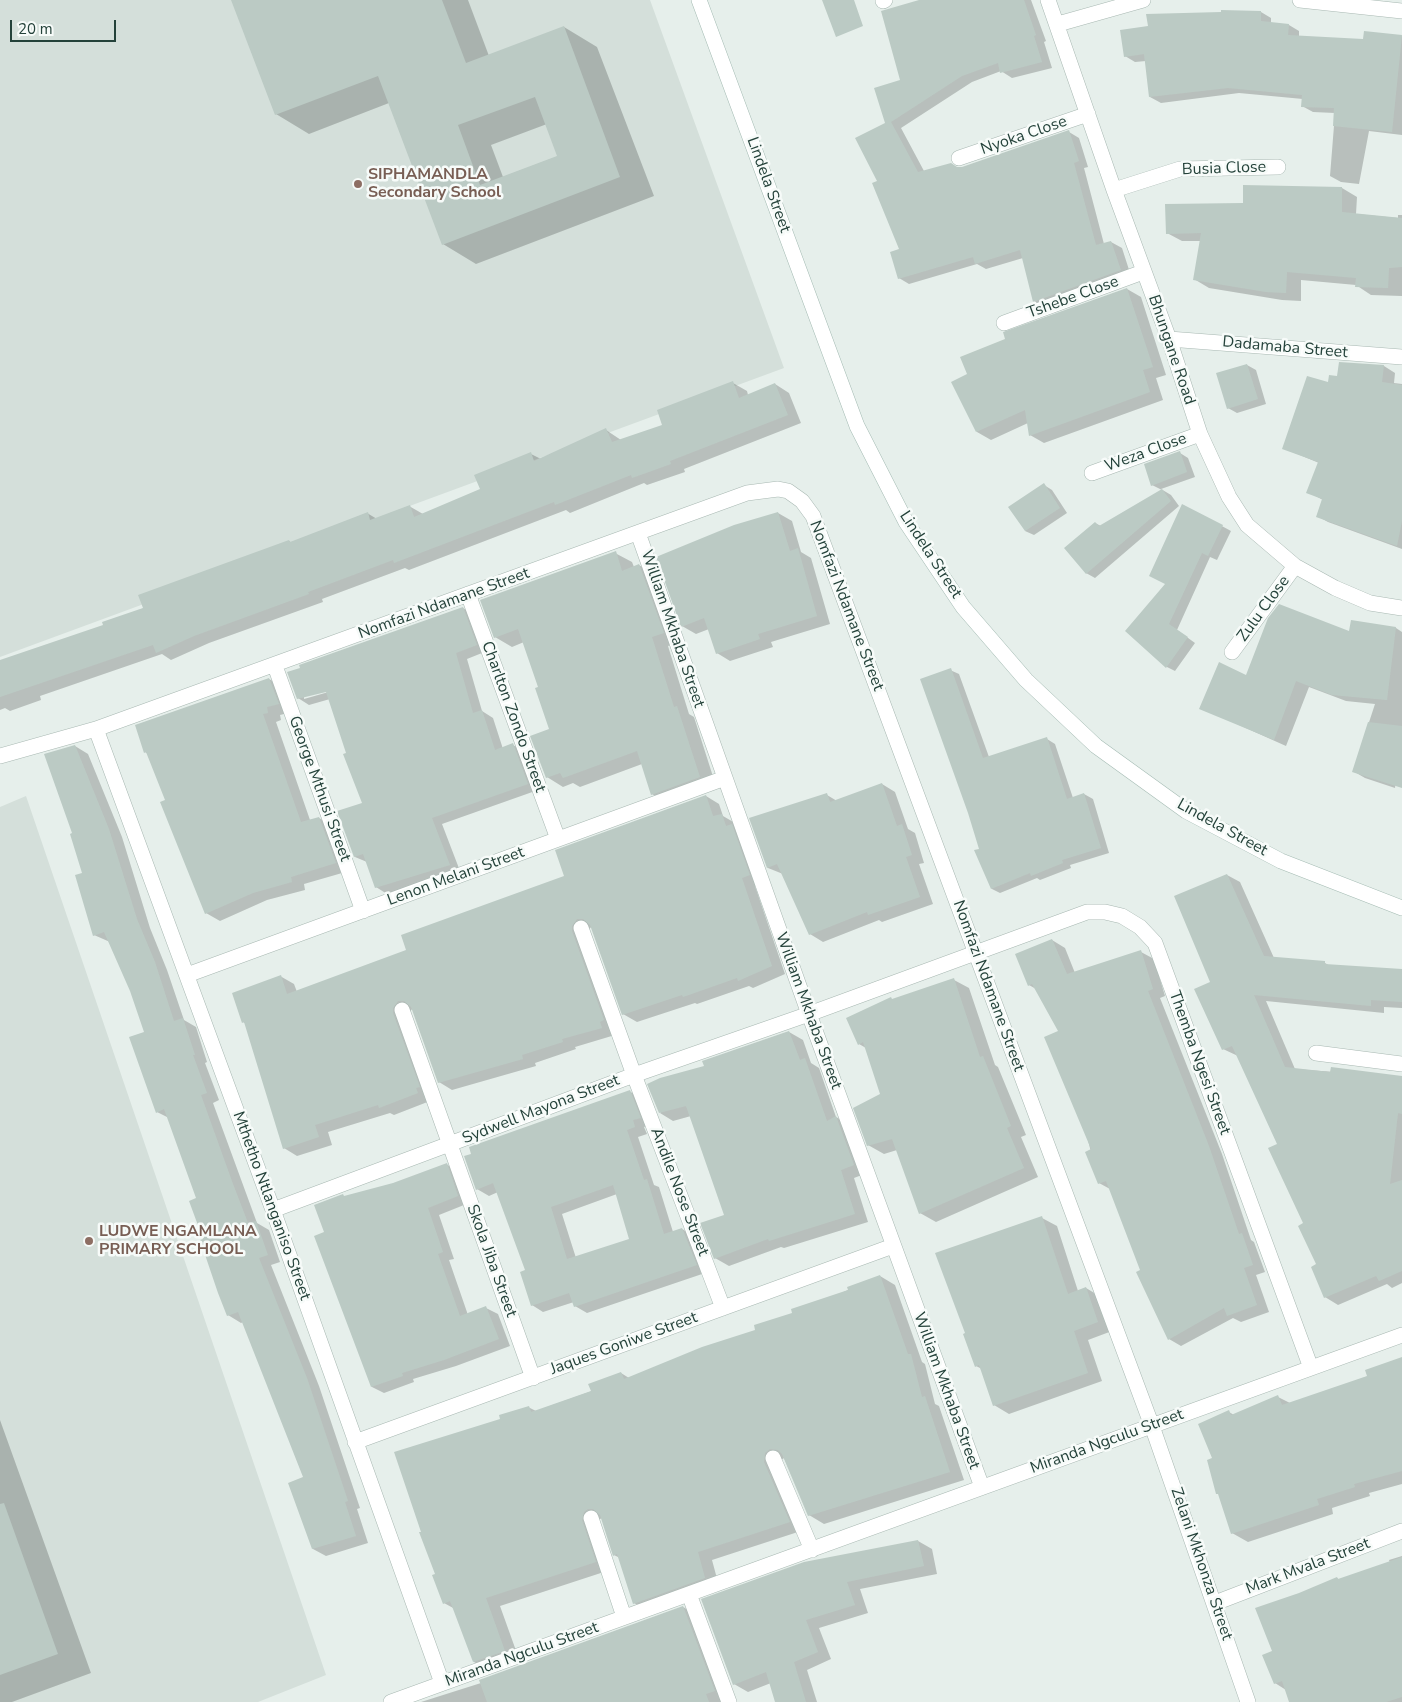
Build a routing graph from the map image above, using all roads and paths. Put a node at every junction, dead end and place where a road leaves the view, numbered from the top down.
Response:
1 (698, 0) edge
2 (1048, 0) edge
3 (1144, 0) edge
4 (1300, 0) edge
5 (1402, 11) edge
6 (1058, 24) junction
7 (1088, 114) junction
8 (960, 158) dead end
9 (1278, 167) dead end
10 (1114, 190) junction
11 (1143, 272) junction
12 (1004, 323) dead end
13 (1169, 339) junction
14 (1402, 357) edge
15 (1200, 434) junction
16 (1092, 473) dead end
17 (638, 533) junction
18 (1296, 566) junction
19 (468, 594) junction
20 (1402, 608) edge
21 (1232, 652) dead end
22 (275, 666) junction
23 (96, 729) junction
24 (0, 756) edge
25 (725, 778) junction
26 (558, 839) junction
27 (1402, 908) edge
28 (363, 911) junction
29 (581, 928) dead end
30 (975, 953) junction
31 (187, 974) junction
32 (402, 1010) dead end
33 (809, 1014) junction
34 (1316, 1053) dead end
35 (1402, 1064) edge
36 (634, 1075) junction
37 (448, 1145) junction
38 (273, 1210) junction
39 (893, 1246) junction
40 (723, 1308) junction
41 (1402, 1335) edge
42 (1312, 1368) junction
43 (533, 1378) junction
44 (1152, 1426) junction
45 (355, 1442) junction
46 (773, 1458) dead end
47 (982, 1487) junction
48 (590, 1518) dead end
49 (1402, 1531) edge
50 (812, 1550) junction
51 (689, 1594) junction
52 (1215, 1604) junction
53 (624, 1617) junction
54 (442, 1684) junction
55 (391, 1702) edge
56 (729, 1702) edge
57 (1248, 1702) edge

1 - 27 street, Lindela Street
2 - 6 street, Bhungane Road
3 - 6 street
4 - 5 street
6 - 7 street, Bhungane Road
7 - 8 street, Nyoka Close
7 - 10 street, Bhungane Road
9 - 10 street, Busia Close
10 - 11 street, Bhungane Road
11 - 12 street, Tshebe Close
11 - 13 street, Bhungane Road
13 - 14 street, Dadamaba Street
13 - 15 street, Bhungane Road
15 - 16 street, Weza Close
15 - 18 street, Bhungane Road
17 - 19 street, Nomfazi Ndamane Street
17 - 25 street, William Mkhaba Street
17 - 30 street, Nomfazi Ndamane Street
18 - 20 street, Bhungane Road
18 - 21 street, Zulu Close
19 - 22 street, Nomfazi Ndamane Street
19 - 26 street, Charlton Zondo Street
22 - 23 street, Nomfazi Ndamane Street
22 - 28 street, George Mthusi Street
23 - 24 street, Nomfazi Ndamane Street
23 - 31 street, Mthetho Ntlanganiso Street
25 - 26 street, Lenon Melani Street
25 - 33 street, William Mkhaba Street
26 - 28 street, Lenon Melani Street
28 - 31 street, Lenon Melani Street
29 - 36 street, Sydwell Mayona Street
30 - 33 street, Sydwell Mayona Street
30 - 42 street, Themba Ngesi Street
30 - 44 street, Nomfazi Ndamane Street
31 - 38 street, Mthetho Ntlanganiso Street
32 - 37 street, Sydwell Mayona Street
33 - 36 street, Sydwell Mayona Street
33 - 39 street, William Mkhaba Street
34 - 35 street
36 - 37 street, Sydwell Mayona Street
36 - 40 street, Andile Nose Street
37 - 38 street, Sydwell Mayona Street
37 - 43 street, Skola Jiba Street
38 - 45 street, Mthetho Ntlanganiso Street
39 - 40 street, Jaques Goniwe Street
39 - 47 street, William Mkhaba Street
40 - 43 street, Jaques Goniwe Street
41 - 42 street, Miranda Ngculu Street
42 - 44 street, Miranda Ngculu Street
43 - 45 street, Jaques Goniwe Street
44 - 47 street, Miranda Ngculu Street
44 - 52 street, Zelani Mkhonza Street
45 - 54 street, Mthetho Ntlanganiso Street
46 - 50 street
47 - 50 street, Miranda Ngculu Street
48 - 53 street
49 - 52 street, Mark Mvala Street
50 - 51 street, Miranda Ngculu Street
51 - 53 street, Miranda Ngculu Street
51 - 56 street
52 - 57 street, Zelani Mkhonza Street
53 - 54 street, Miranda Ngculu Street
54 - 55 street, Miranda Ngculu Street

